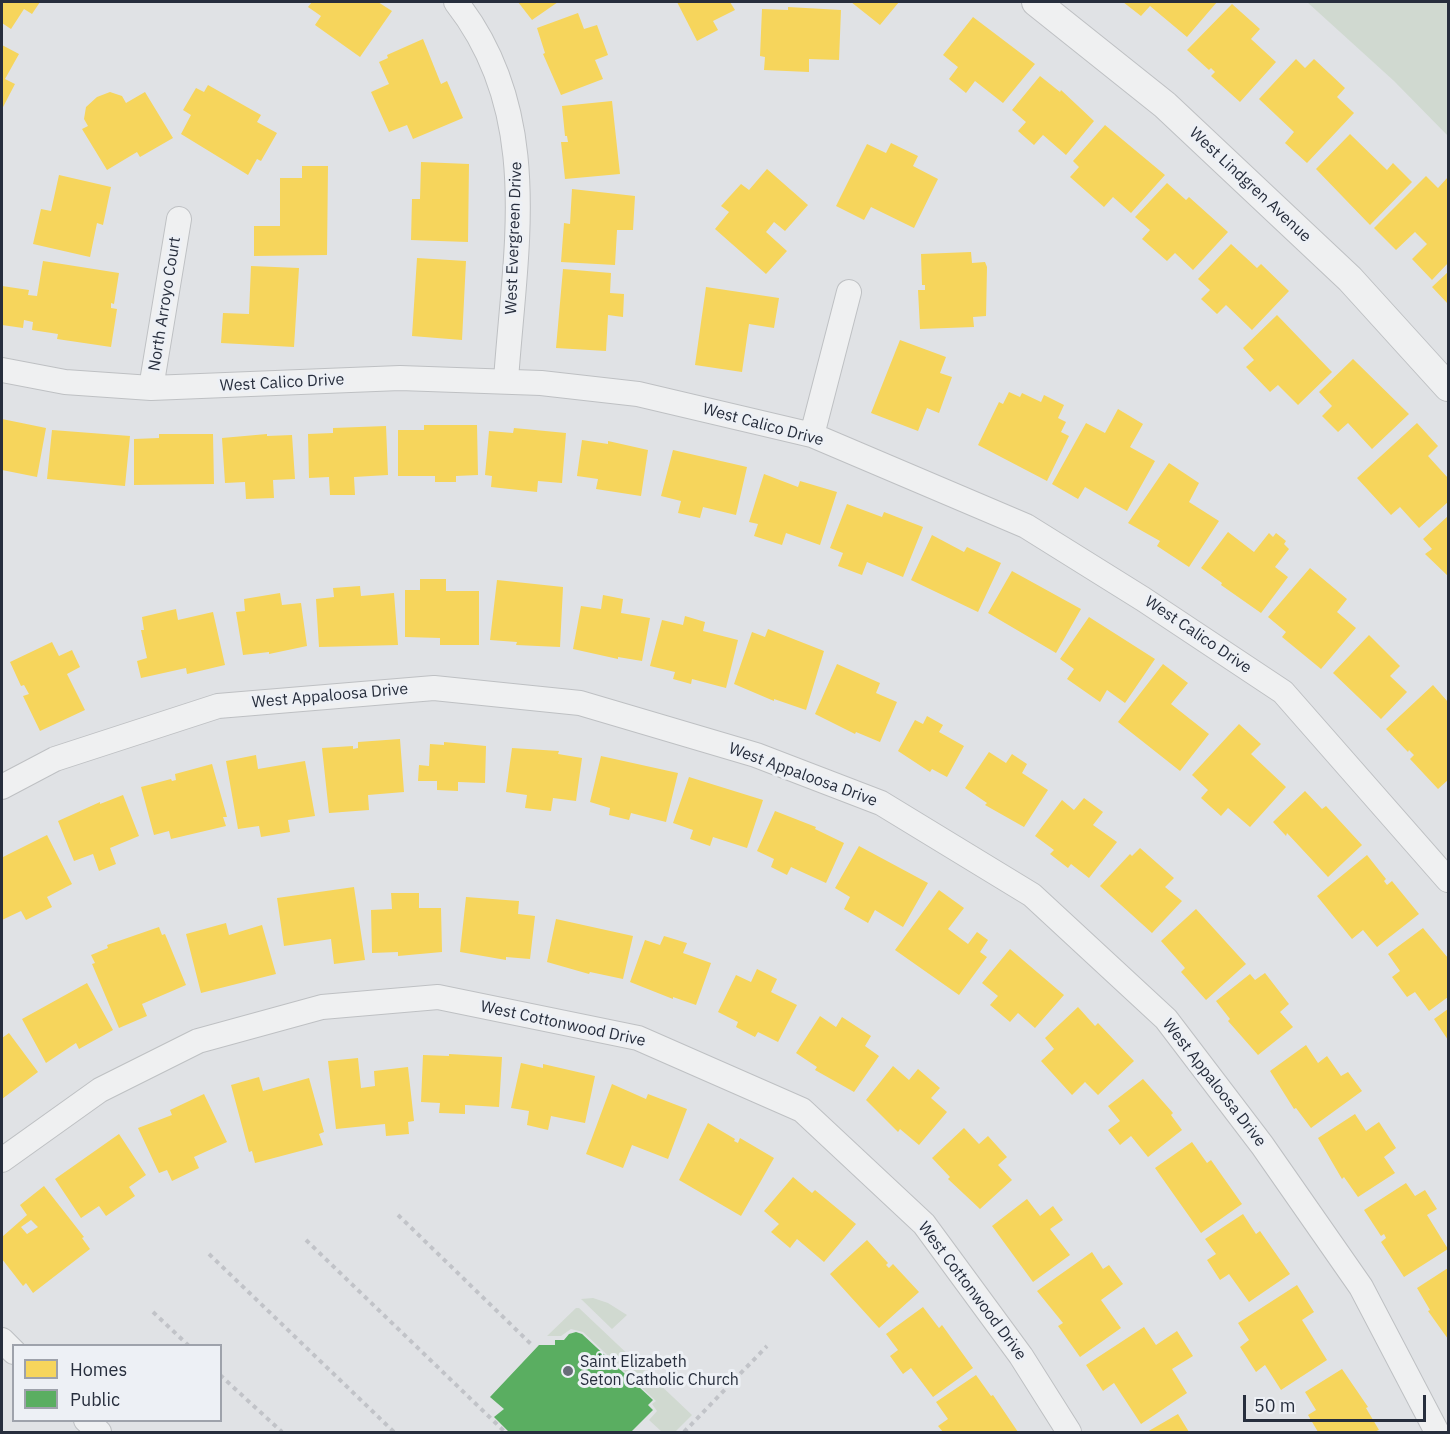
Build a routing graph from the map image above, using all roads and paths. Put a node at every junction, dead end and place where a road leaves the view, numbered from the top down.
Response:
1 (456, 2) edge
2 (1036, 2) edge
3 (179, 219) dead end
4 (849, 292) dead end
5 (2, 370) edge
6 (506, 380) junction
7 (1449, 387) edge
8 (151, 388) junction
9 (812, 435) junction
10 (2, 787) edge
11 (1449, 880) edge
12 (2, 1160) edge
13 (398, 1215) dead end
14 (306, 1240) dead end
15 (209, 1254) dead end
16 (153, 1312) dead end
17 (187, 1344) edge
18 (533, 1346) dead end
19 (767, 1346) dead end
20 (222, 1377) edge
21 (282, 1432) edge
22 (394, 1432) edge
23 (505, 1432) edge
24 (684, 1432) edge
25 (1069, 1432) edge
26 (1437, 1432) edge

1 - 6 street, West Evergreen Drive
2 - 7 street, West Lindgren Avenue
3 - 8 street, North Arroyo Court
4 - 9 street
5 - 8 street, West Calico Drive
6 - 8 street, West Calico Drive
6 - 9 street, West Calico Drive
9 - 11 street, West Calico Drive
10 - 26 street, West Appaloosa Drive
12 - 25 street, West Cottonwood Drive
13 - 18 path
14 - 23 path
15 - 22 path
16 - 17 path
19 - 24 path
20 - 21 path

